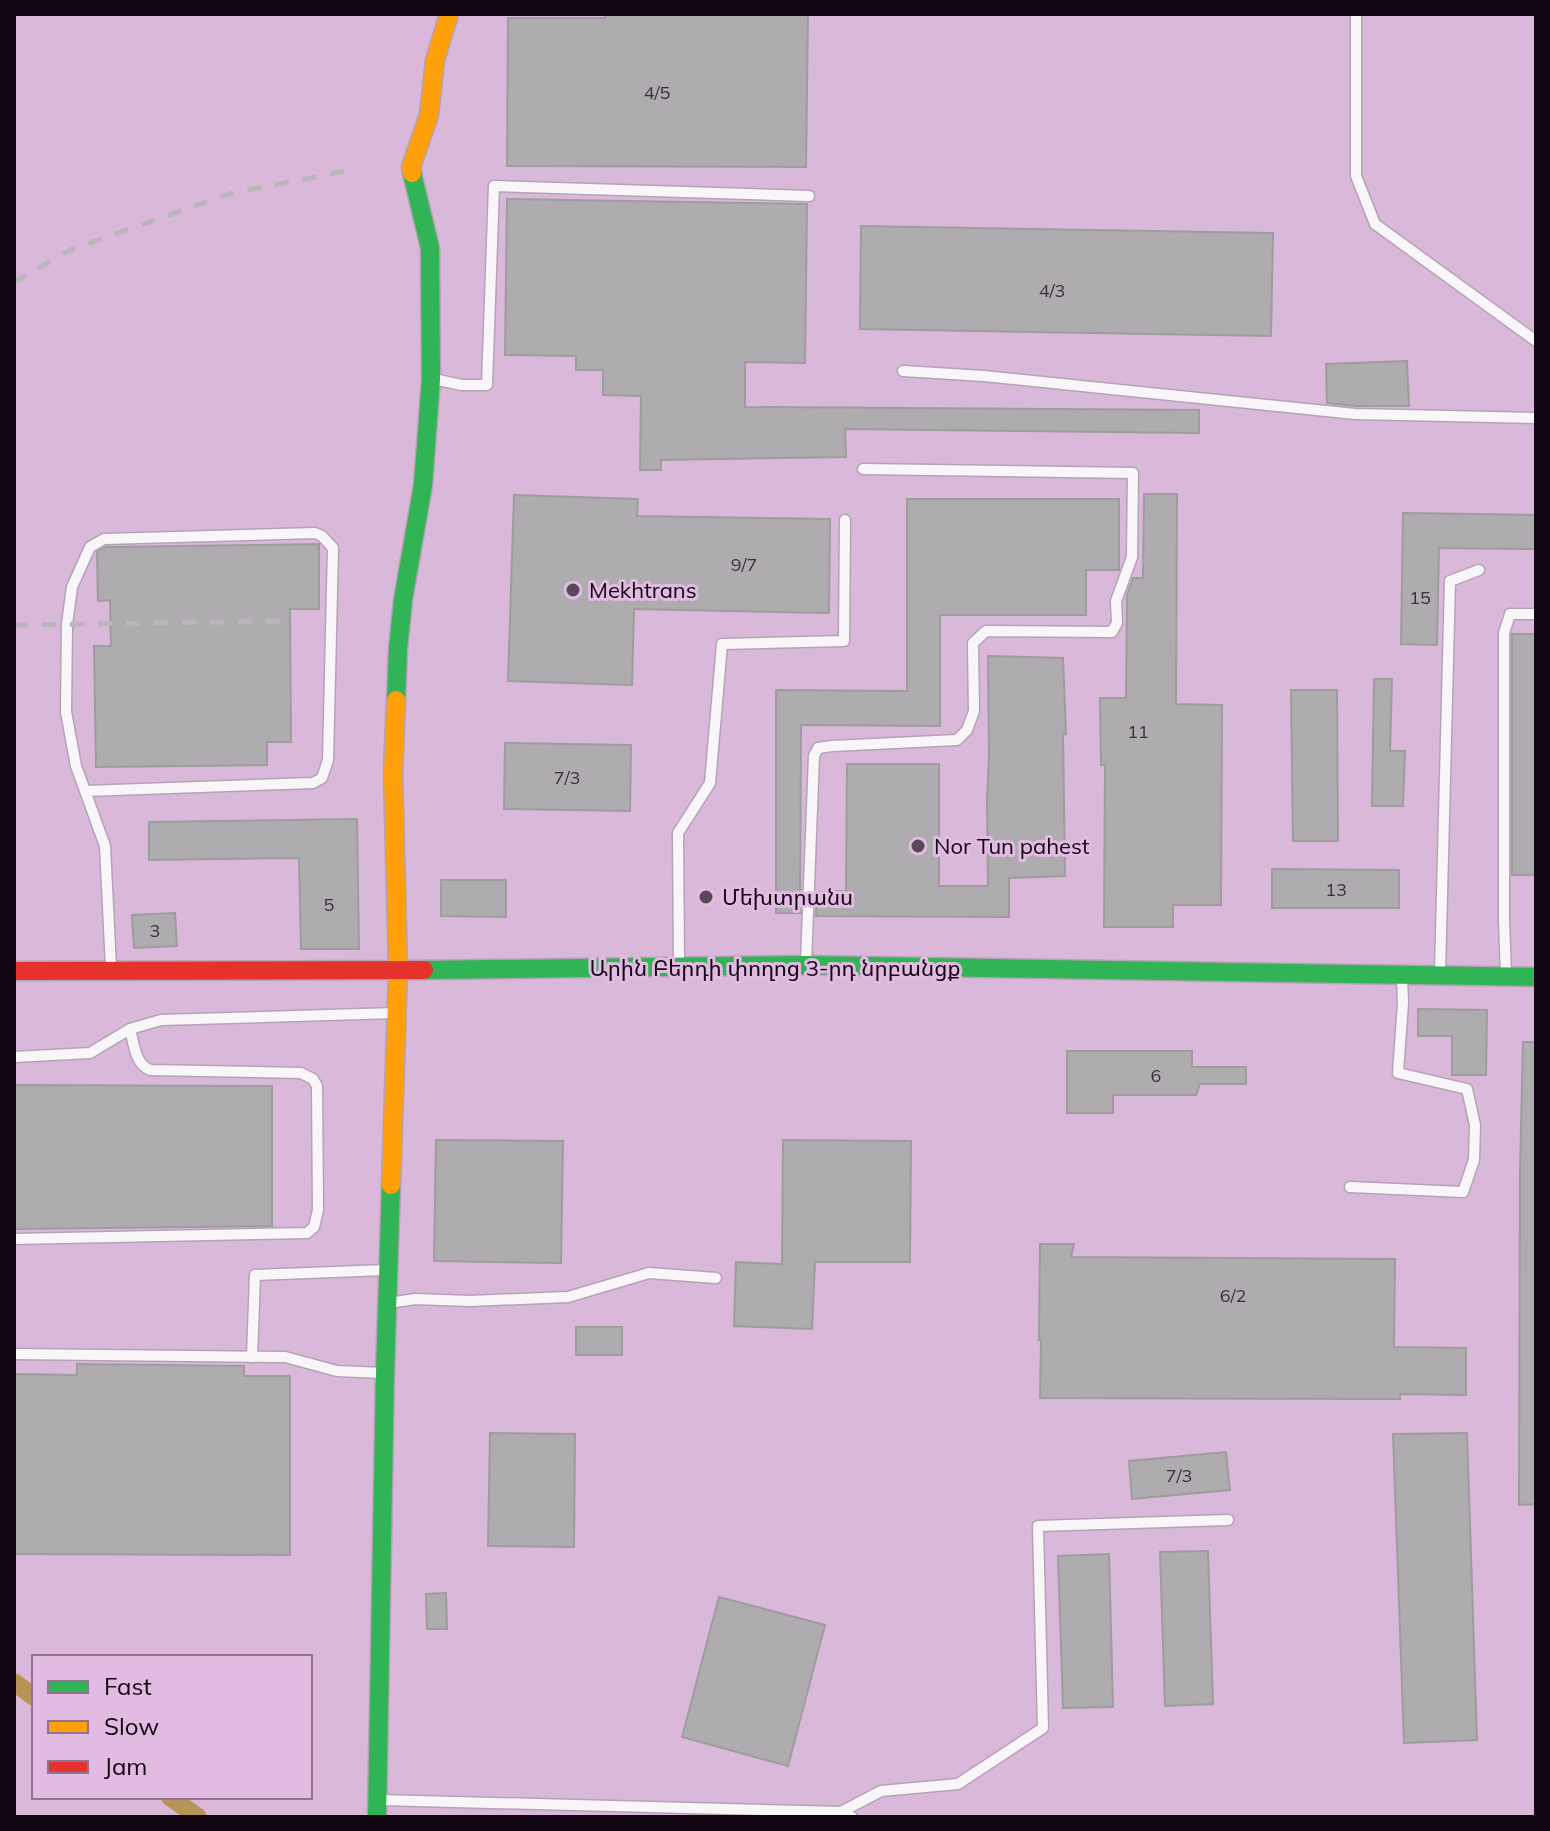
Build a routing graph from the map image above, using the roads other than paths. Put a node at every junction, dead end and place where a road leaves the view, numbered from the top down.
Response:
1 (449, 14) edge
2 (1356, 14) edge
3 (809, 196) dead end
4 (1536, 341) edge
5 (903, 371) dead end
6 (431, 379) junction
7 (1536, 418) edge
8 (863, 469) dead end
9 (845, 520) dead end
10 (1479, 570) dead end
11 (1536, 614) edge
12 (85, 791) junction
13 (806, 965) junction
14 (679, 967) junction
15 (111, 969) junction
16 (398, 970) junction
17 (14, 971) edge
18 (1402, 975) junction
19 (1440, 975) junction
20 (1507, 977) junction
21 (1536, 977) edge
22 (397, 1013) junction
23 (130, 1029) junction
24 (14, 1057) edge
25 (1350, 1187) dead end
26 (14, 1239) edge
27 (388, 1270) junction
28 (716, 1278) dead end
29 (387, 1303) junction
30 (14, 1354) edge
31 (252, 1357) junction
32 (385, 1373) junction
33 (1228, 1520) dead end
34 (378, 1809) edge
35 (847, 1814) edge

1 - 6 street
2 - 4 lane
3 - 6 lane
5 - 7 lane
6 - 16 street
8 - 13 lane
9 - 14 lane
10 - 19 lane
11 - 20 lane
12 - 12 lane
12 - 15 lane
13 - 14 street, Արին Բերդի փողոց 3-րդ նրբանցք
13 - 18 street, Արին Բերդի փողոց 3-րդ նրբանցք
14 - 16 street, Արին Բերդի փողոց 3-րդ նրբանցք
15 - 16 street, Արին Բերդի փողոց 3-րդ նրբանցք
15 - 17 street, Արին Բերդի փողոց 3-րդ նրբանցք
16 - 22 street
18 - 19 street, Արին Բերդի փողոց 3-րդ նրբանցք
18 - 25 lane
19 - 20 street, Արին Բերդի փողոց 3-րդ նրբանցք
20 - 21 street, Արին Բերդի փողոց 3-րդ նրբանցք
22 - 23 lane
22 - 27 street
23 - 24 lane
23 - 26 lane
27 - 29 street
27 - 31 lane
28 - 29 lane
29 - 32 street
30 - 31 lane
31 - 32 lane
32 - 34 street
33 - 35 lane
34 - 35 lane

